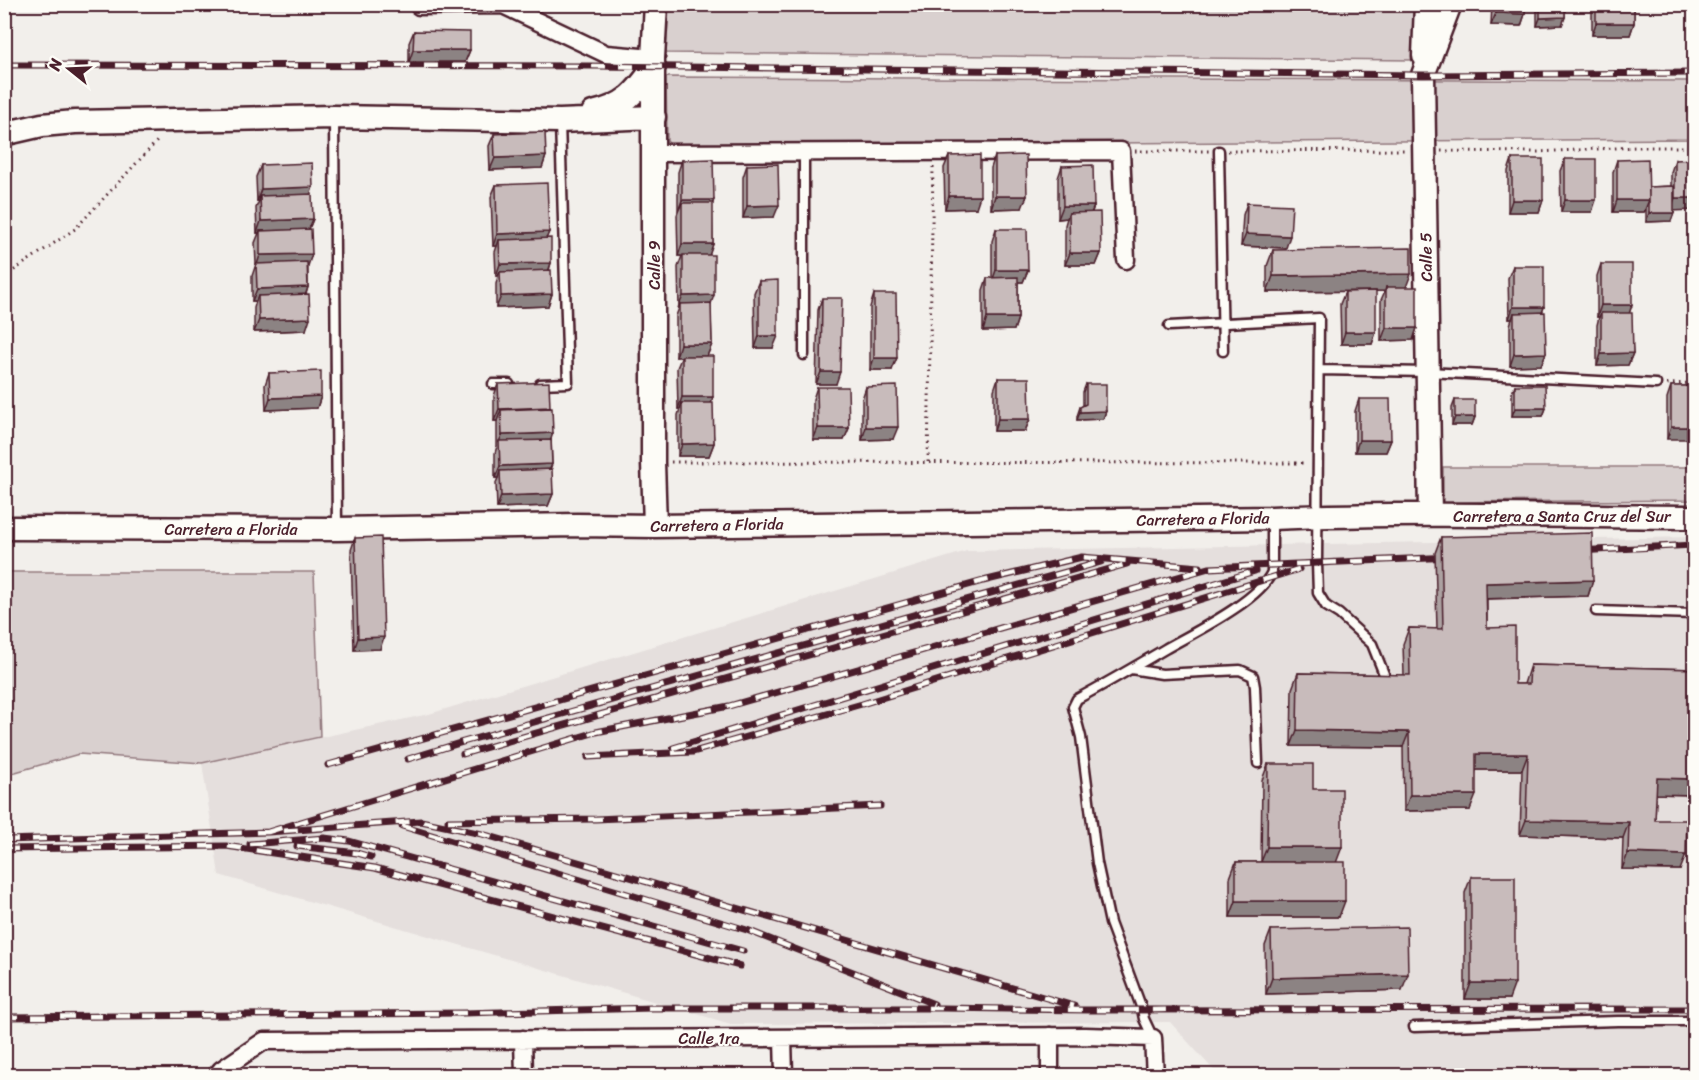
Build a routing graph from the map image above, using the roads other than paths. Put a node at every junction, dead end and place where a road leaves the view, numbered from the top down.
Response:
1 (656, 4) edge
2 (1426, 4) edge
3 (1450, 4) edge
4 (419, 6) dead end
5 (654, 62) junction
6 (1423, 75) junction
7 (334, 117) junction
8 (654, 117) junction
9 (560, 121) junction
10 (4, 135) edge
11 (1219, 151) dead end
12 (654, 153) junction
13 (804, 153) junction
14 (1126, 260) dead end
15 (1222, 323) junction
16 (1169, 326) dead end
17 (1223, 351) dead end
18 (804, 355) dead end
19 (1318, 370) junction
20 (1428, 372) junction
21 (493, 384) dead end
22 (514, 384) edge
23 (536, 384) edge
24 (1656, 384) road end
25 (1430, 515) junction
26 (1317, 516) junction
27 (1695, 517) edge
28 (1272, 518) junction
29 (655, 526) junction
30 (4, 528) edge
31 (337, 529) junction
32 (1596, 611) dead end
33 (1695, 614) edge
34 (1131, 669) junction
35 (1386, 679) edge
36 (1258, 763) dead end
37 (1695, 1021) edge
38 (1414, 1027) dead end
39 (1050, 1036) junction
40 (783, 1038) junction
41 (1153, 1038) junction
42 (523, 1039) junction
43 (216, 1076) edge
44 (524, 1076) edge
45 (784, 1076) edge
46 (1050, 1076) edge
47 (1155, 1076) edge

1 - 5 main road, Calle 9
2 - 6 main road
3 - 6 main road, Calle 5
4 - 5 street
5 - 8 main road, Calle 9
5 - 9 main road
6 - 20 main road, Calle 5
7 - 9 main road
7 - 10 main road
7 - 31 lane
8 - 9 main road
8 - 12 main road, Calle 9
9 - 23 lane
11 - 15 lane
12 - 13 street
12 - 29 main road, Calle 9
13 - 14 street
13 - 18 lane
15 - 16 lane
15 - 17 lane
15 - 19 lane
19 - 20 lane
19 - 26 lane
20 - 24 lane
20 - 25 main road, Calle 5
21 - 22 lane
25 - 26 main road, Carretera a Florida
25 - 27 main road, Carretera a Santa Cruz del Sur
26 - 28 main road, Carretera a Florida
26 - 35 lane
28 - 29 main road, Carretera a Florida
28 - 34 lane
29 - 31 main road, Carretera a Florida
30 - 31 main road, Carretera a Florida
32 - 33 lane
34 - 36 lane
34 - 41 lane
37 - 38 lane
39 - 40 street, Calle 1ra
39 - 41 street, Calle 1ra
39 - 46 street
40 - 42 street, Calle 1ra
40 - 45 street
41 - 47 street
42 - 43 street, Calle 1ra
42 - 44 street

